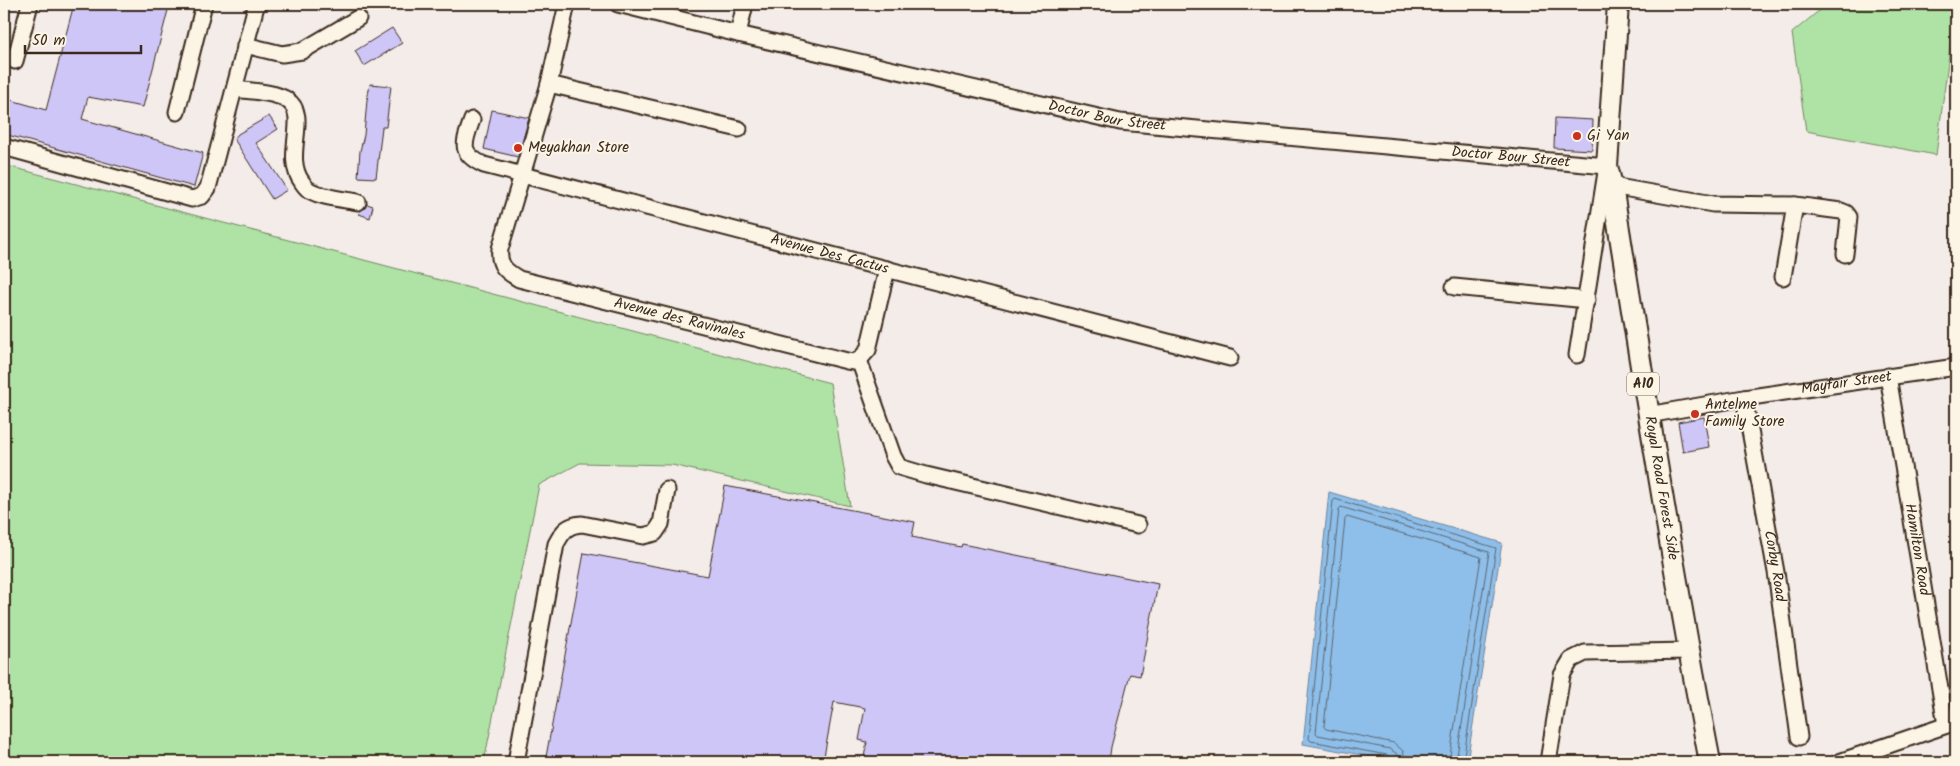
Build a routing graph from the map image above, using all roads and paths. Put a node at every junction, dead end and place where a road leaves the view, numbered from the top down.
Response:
1 (30, 4) edge
2 (204, 4) edge
3 (254, 4) edge
4 (567, 4) edge
5 (618, 4) edge
6 (745, 4) edge
7 (1618, 4) edge
8 (665, 10) edge
9 (358, 18) dead end
10 (738, 34) junction
11 (245, 46) junction
12 (15, 61) dead end
13 (549, 84) junction
14 (235, 89) junction
15 (178, 112) dead end
16 (472, 120) dead end
17 (739, 129) dead end
18 (4, 147) edge
19 (1607, 166) junction
20 (521, 175) junction
21 (1612, 186) junction
22 (358, 202) dead end
23 (1794, 206) junction
24 (1845, 254) dead end
25 (886, 270) junction
26 (1783, 277) dead end
27 (1454, 287) dead end
28 (1587, 300) junction
29 (1577, 355) dead end
30 (1230, 358) dead end
31 (859, 360) junction
32 (1956, 368) edge
33 (1888, 376) junction
34 (1744, 398) junction
35 (1648, 415) junction
36 (667, 490) dead end
37 (1138, 525) dead end
38 (1689, 651) junction
39 (1951, 723) edge
40 (1799, 737) dead end
41 (516, 762) edge
42 (1548, 762) edge
43 (1710, 762) edge
44 (1839, 762) edge

1 - 12 street
2 - 15 street
3 - 11 street
4 - 13 street
5 - 8 street, Doctor Bour Street
6 - 10 street
7 - 19 main road, Royal Road Forest Side / A10
8 - 10 street, Doctor Bour Street
9 - 11 street
10 - 19 street, Doctor Bour Street
11 - 14 street
13 - 17 street
13 - 20 street
14 - 18 street
14 - 22 street
16 - 20 street, Avenue Des Cactus
19 - 21 main road, Royal Road Forest Side / A10
19 - 28 street
20 - 25 street, Avenue Des Cactus
20 - 31 street, Avenue des Ravinales
21 - 23 street
21 - 35 main road, Royal Road Forest Side / A10
23 - 24 street
23 - 26 street
25 - 30 street, Avenue Des Cactus
25 - 31 street
27 - 28 street
28 - 29 street
31 - 37 street
32 - 33 street, Mayfair Street
33 - 34 street, Mayfair Street
33 - 39 street, Hamilton Road
34 - 35 street, Mayfair Street
34 - 40 street, Corby Road
35 - 38 main road, Royal Road Forest Side / A10
36 - 41 street
38 - 42 street
38 - 43 main road, Royal Road Forest Side / A10
39 - 44 street

